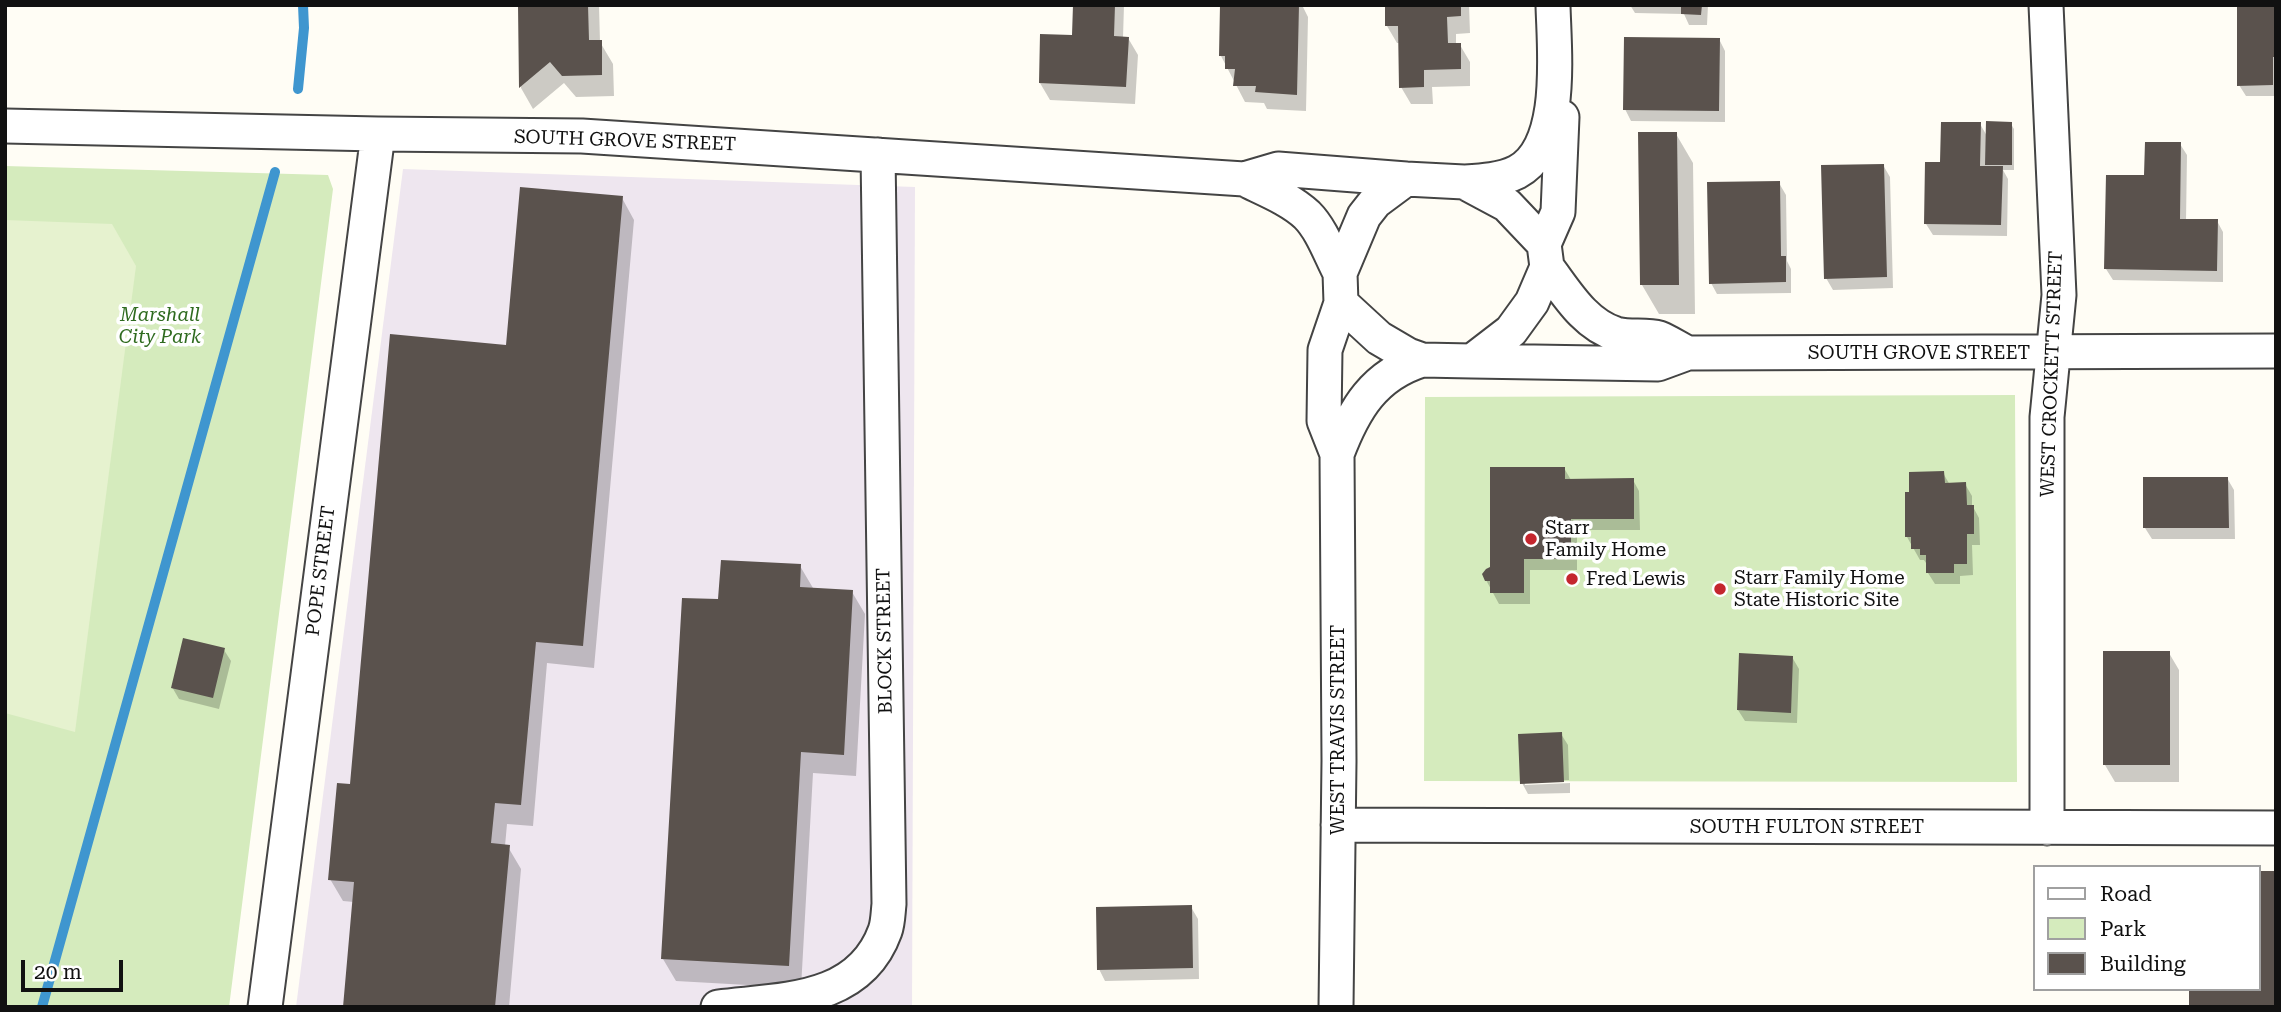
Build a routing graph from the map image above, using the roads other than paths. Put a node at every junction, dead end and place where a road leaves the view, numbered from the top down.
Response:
1 (1553, 5) edge
2 (2046, 5) edge
3 (1554, 84) junction
4 (5, 126) edge
5 (378, 134) junction
6 (878, 155) junction
7 (1244, 178) junction
8 (1406, 180) junction
9 (1464, 182) junction
10 (1545, 255) junction
11 (1340, 288) junction
12 (2276, 351) edge
13 (2053, 352) junction
14 (1688, 354) junction
15 (1422, 360) junction
16 (1472, 361) junction
17 (1337, 454) junction
18 (1338, 825) junction
19 (2047, 828) junction
20 (2276, 828) edge
21 (265, 1007) edge
22 (718, 1007) edge
23 (1336, 1007) edge

1 - 3 street
2 - 13 street, WEST CROCKETT STREET
3 - 9 street
3 - 10 street
4 - 5 street, SOUTH GROVE STREET
5 - 6 street, SOUTH GROVE STREET
5 - 21 street, POPE STREET
6 - 7 street, SOUTH GROVE STREET
6 - 22 street, BLOCK STREET
7 - 8 street, SOUTH GROVE STREET
7 - 11 street, SOUTH GROVE STREET
8 - 9 street
8 - 11 street
9 - 10 street
10 - 14 street, SOUTH GROVE STREET
10 - 16 street
11 - 15 street
11 - 17 street, WEST TRAVIS STREET
12 - 13 street, SOUTH GROVE STREET
13 - 14 street, SOUTH GROVE STREET
13 - 19 street, WEST CROCKETT STREET
14 - 16 street, SOUTH GROVE STREET
15 - 16 street
15 - 17 street, WEST TRAVIS STREET
17 - 18 street, WEST TRAVIS STREET
18 - 19 street, SOUTH FULTON STREET
18 - 23 street, WEST TRAVIS STREET
19 - 20 street, SOUTH FULTON STREET

